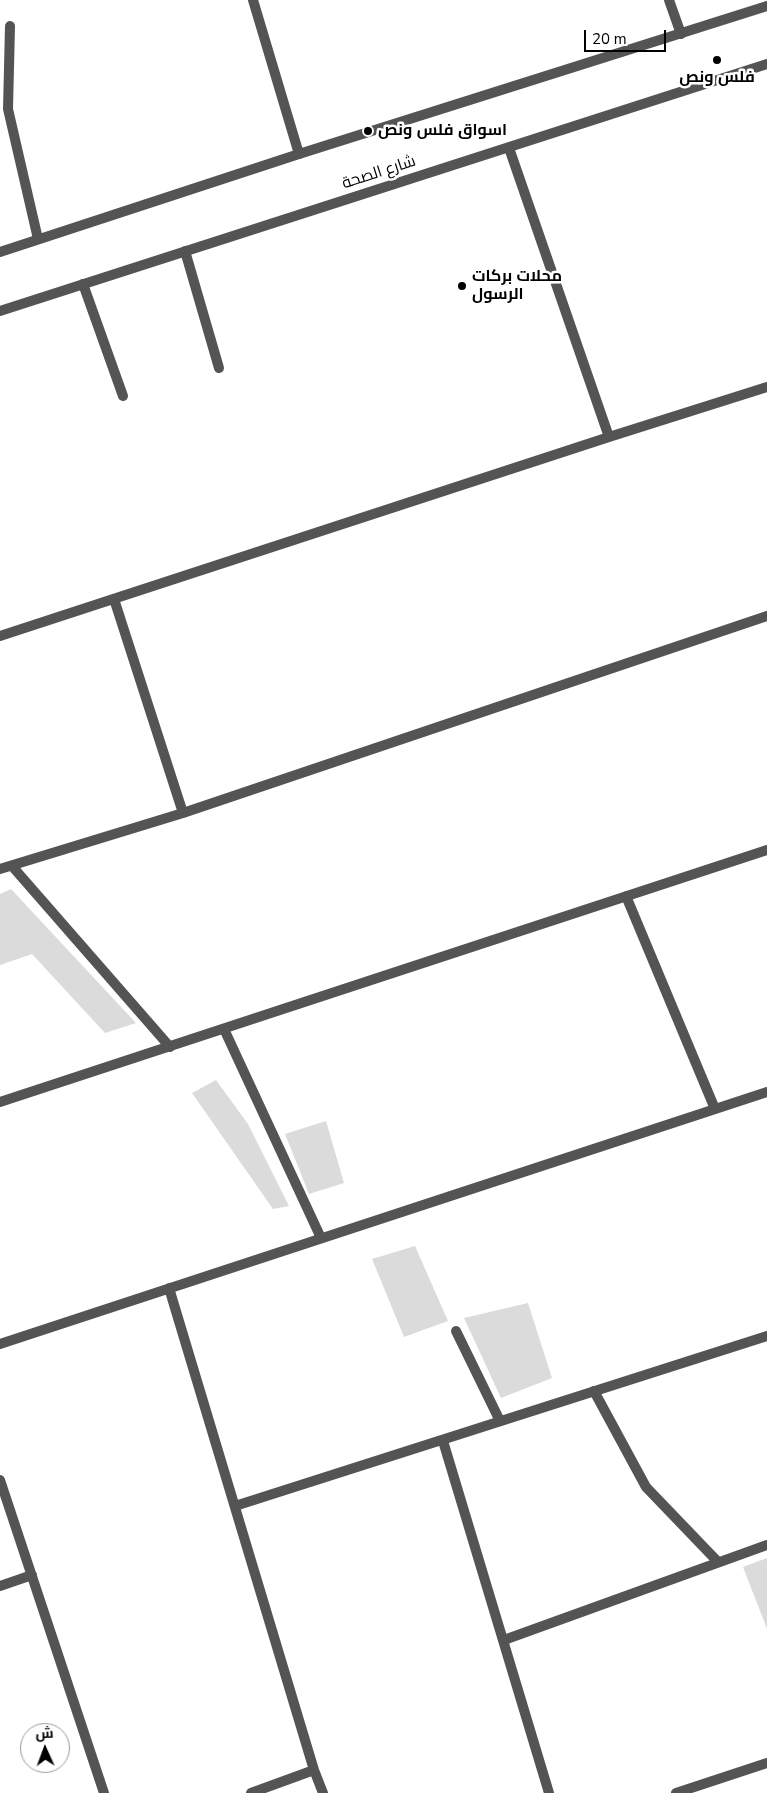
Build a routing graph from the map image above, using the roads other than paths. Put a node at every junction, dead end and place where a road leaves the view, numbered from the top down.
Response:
1 (253, 0) edge
2 (669, 0) edge
3 (767, 6) edge
4 (10, 26) dead end
5 (681, 34) junction
6 (767, 64) edge
7 (509, 148) junction
8 (299, 154) junction
9 (38, 239) junction
10 (185, 251) junction
11 (0, 252) edge
12 (83, 284) junction
13 (0, 311) edge
14 (220, 368) dead end
15 (767, 387) edge
16 (123, 396) dead end
17 (609, 436) junction
18 (114, 599) junction
19 (767, 616) edge
20 (0, 636) edge
21 (183, 813) junction
22 (767, 850) edge
23 (12, 866) junction
24 (0, 869) edge
25 (626, 896) junction
26 (224, 1029) junction
27 (170, 1047) junction
28 (767, 1092) edge
29 (0, 1102) edge
30 (716, 1109) junction
31 (321, 1238) junction
32 (169, 1288) junction
33 (456, 1331) dead end
34 (767, 1336) edge
35 (0, 1344) edge
36 (594, 1391) junction
37 (500, 1421) junction
38 (443, 1441) junction
39 (0, 1480) edge
40 (235, 1506) junction
41 (767, 1544) edge
42 (718, 1562) junction
43 (32, 1575) junction
44 (0, 1586) edge
45 (504, 1640) junction
46 (767, 1763) edge
47 (314, 1770) junction
48 (104, 1793) edge
49 (251, 1793) edge
50 (323, 1793) edge
51 (549, 1793) edge
52 (676, 1793) edge

1 - 8 street
2 - 5 street
3 - 5 street
4 - 9 street
5 - 8 street
6 - 7 street, شارع الصحة
7 - 10 street, شارع الصحة
7 - 17 street
8 - 9 street
9 - 11 street
10 - 12 street, شارع الصحة
10 - 14 street
12 - 13 street, شارع الصحة
12 - 16 street
15 - 17 street
17 - 18 street
18 - 20 street
18 - 21 street
19 - 21 street
21 - 23 street
22 - 25 street
23 - 24 street
23 - 27 street
25 - 26 street
25 - 30 street
26 - 27 street
26 - 31 street
27 - 29 street
28 - 30 street
30 - 31 street
31 - 32 street
32 - 35 street
32 - 40 street
33 - 37 street
34 - 36 street
36 - 37 street
36 - 42 street
37 - 38 street
38 - 40 street
38 - 45 street
39 - 43 street
40 - 47 street
41 - 42 street
42 - 45 street
43 - 44 street
43 - 48 street
45 - 51 street
46 - 52 street
47 - 49 street
47 - 50 street

